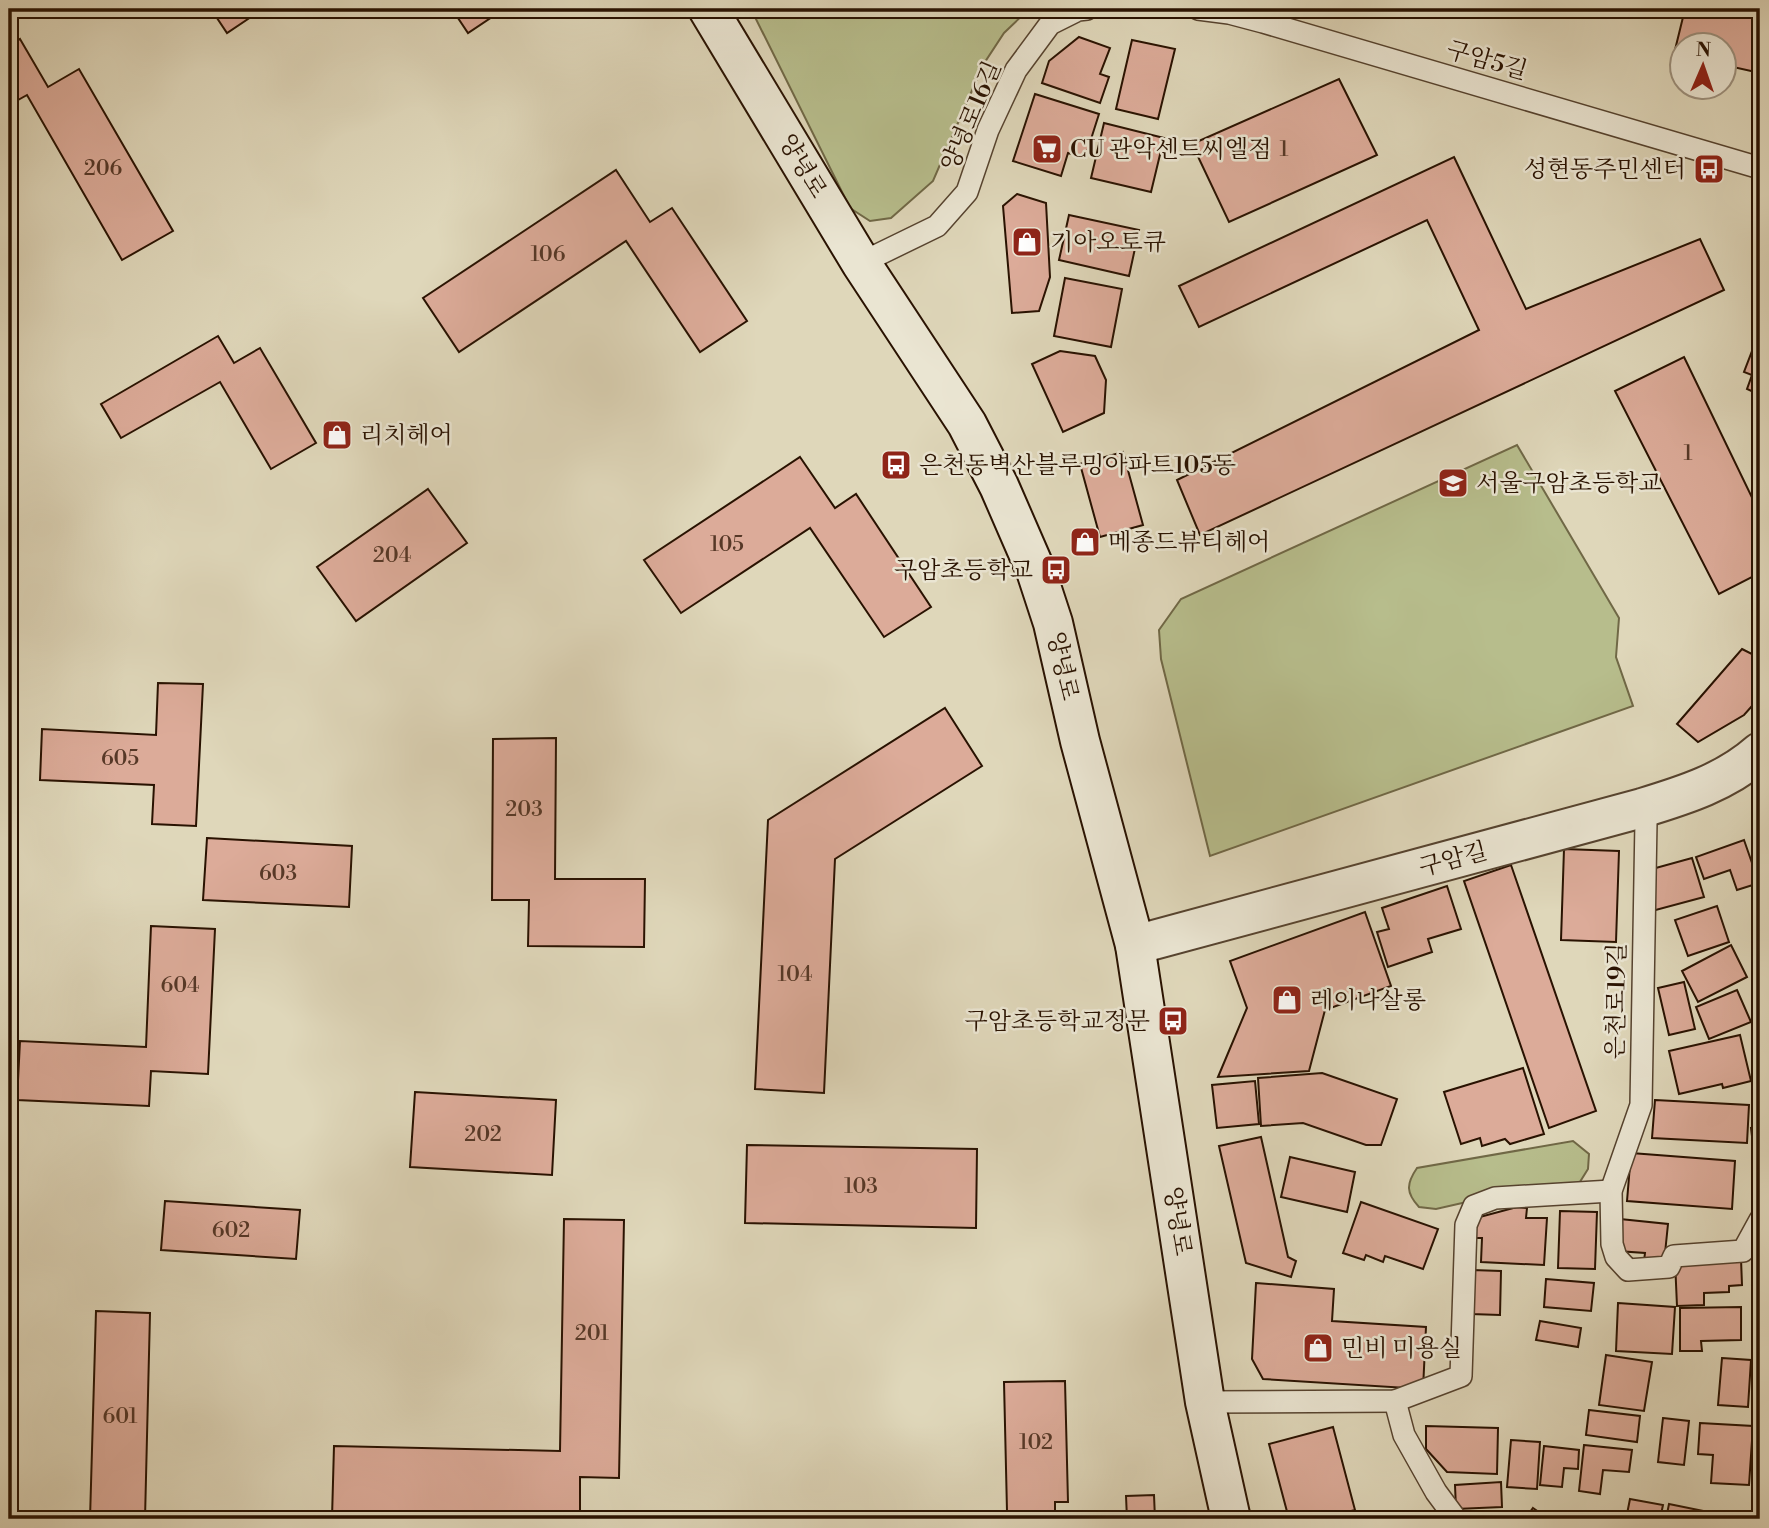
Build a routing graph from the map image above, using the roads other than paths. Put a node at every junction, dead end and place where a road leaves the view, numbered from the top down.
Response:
1 (708, 9) edge
2 (1087, 9) edge
3 (1198, 9) edge
4 (1760, 168) edge
5 (861, 263) junction
6 (1760, 752) edge
7 (1642, 808) junction
8 (1135, 945) junction
9 (1612, 1191) junction
10 (1760, 1220) edge
11 (1395, 1401) junction
12 (1205, 1402) junction
13 (1231, 1519) edge
14 (1456, 1519) edge

1 - 5 main road, 양녕로
2 - 5 lane, 양녕로16길
3 - 4 lane, 구암5길
5 - 8 main road, 양녕로
6 - 7 main road, 구암길
7 - 8 main road, 구암길
7 - 9 lane, 은천로19길
8 - 12 main road, 양녕로
9 - 10 lane, 은천로19길
9 - 11 lane
11 - 12 lane
11 - 14 lane
12 - 13 main road, 양녕로

